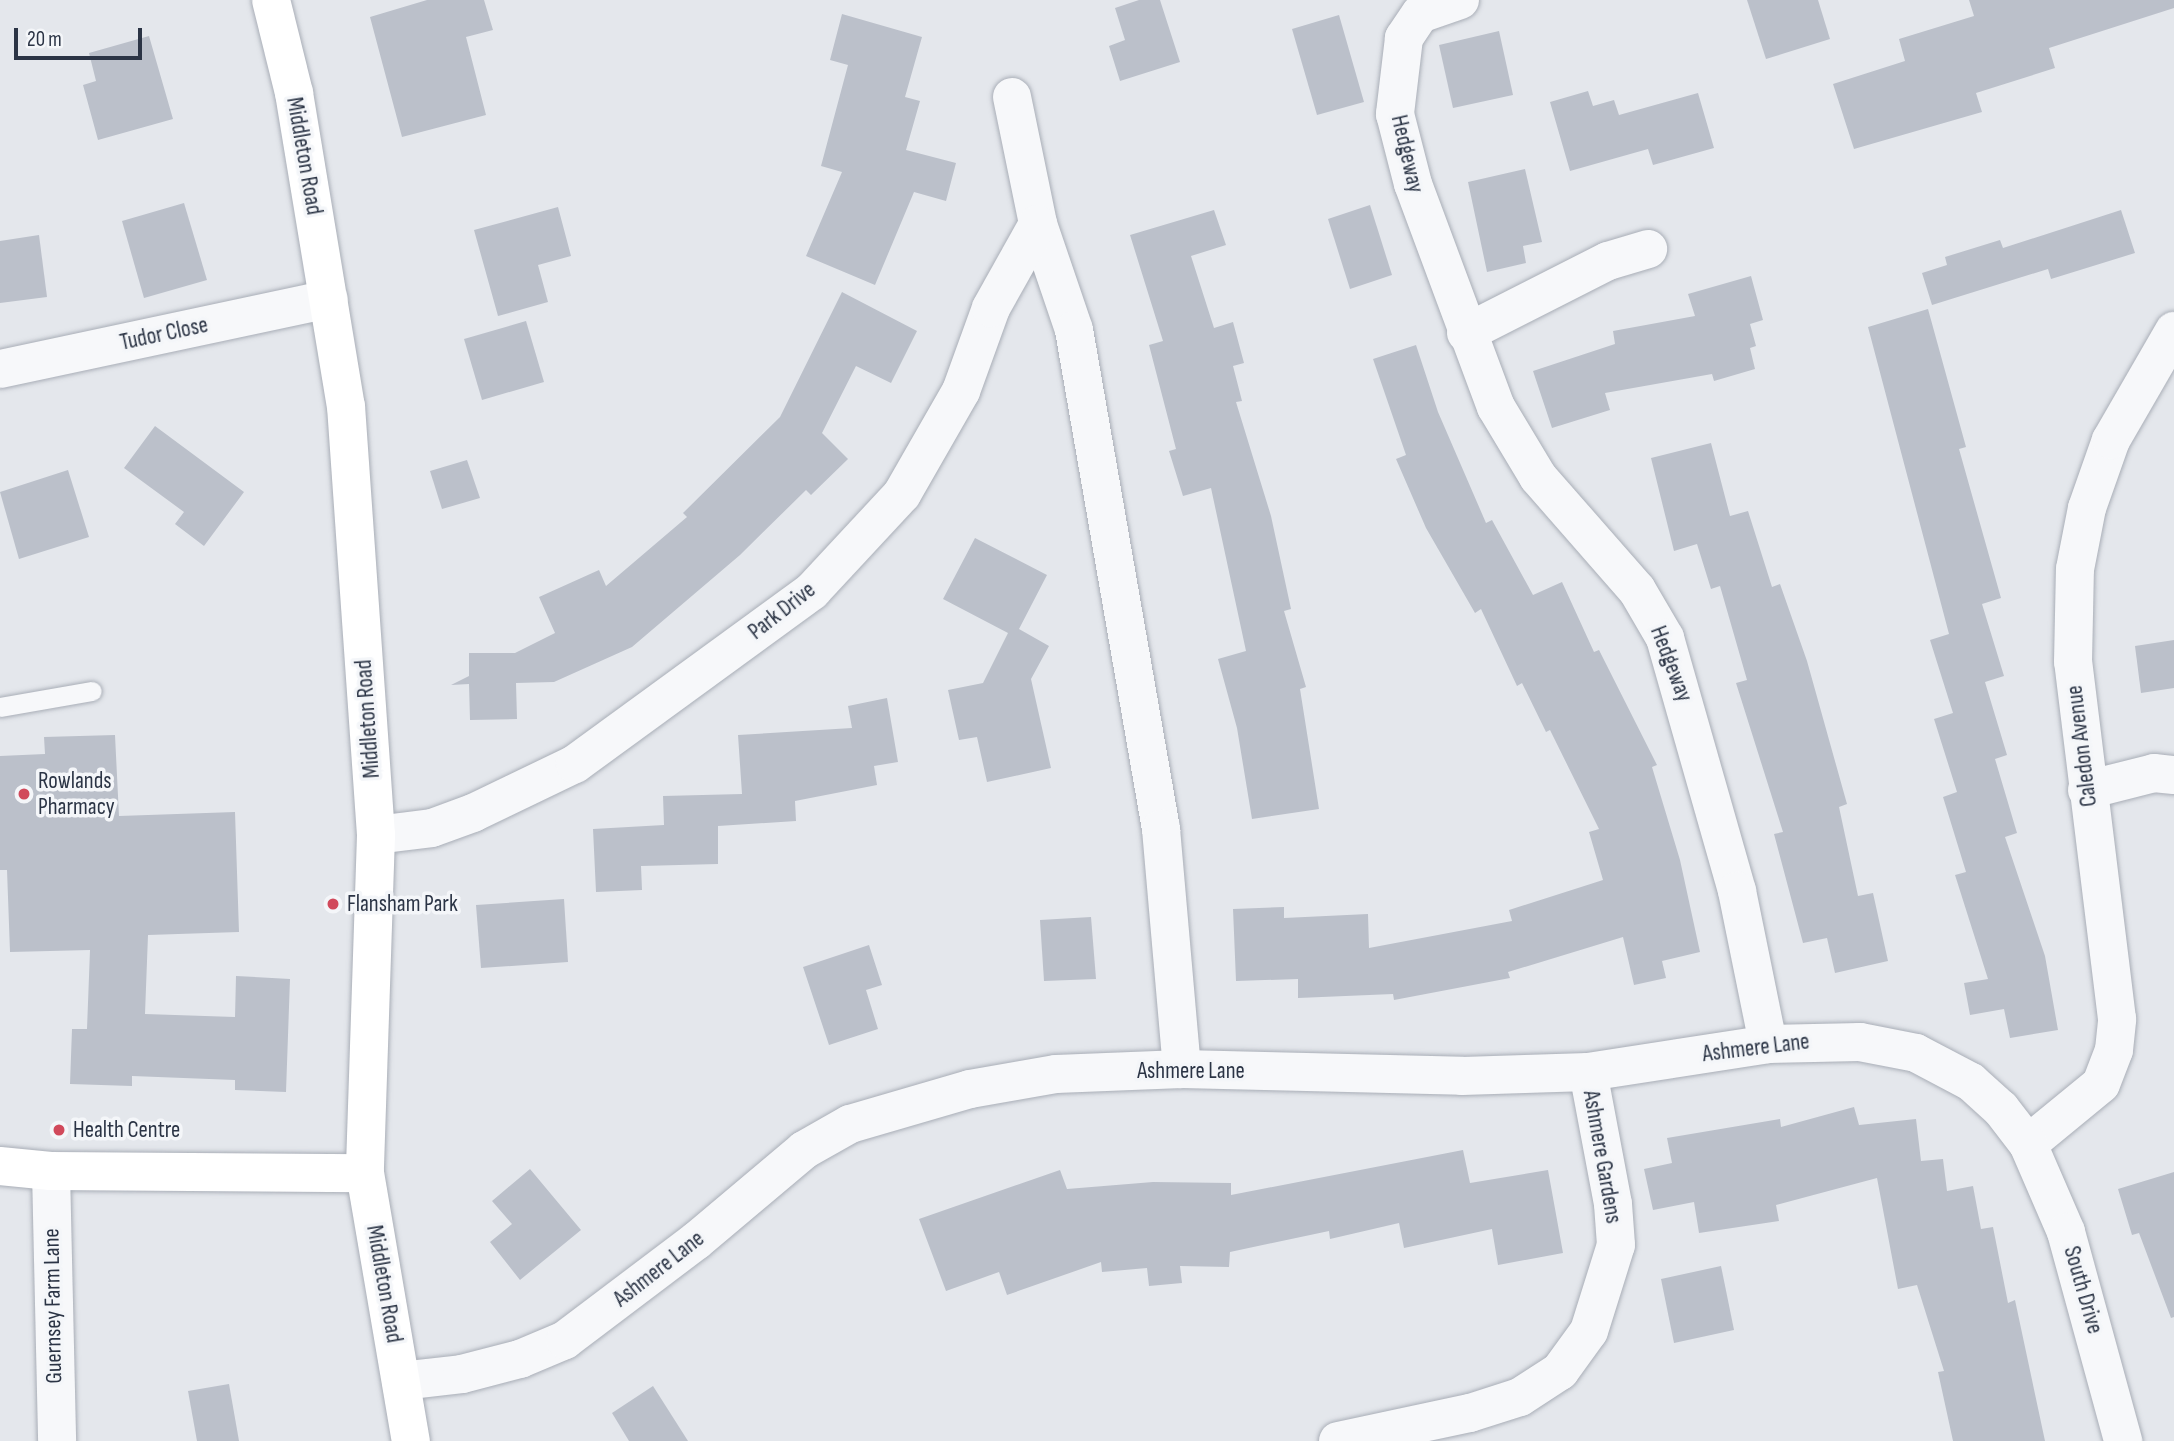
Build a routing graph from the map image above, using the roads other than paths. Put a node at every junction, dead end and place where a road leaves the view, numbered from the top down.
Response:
1 (271, 0) edge
2 (1460, 0) edge
3 (1012, 97) dead end
4 (1038, 224) junction
5 (1648, 249) dead end
6 (328, 299) junction
7 (2174, 331) edge
8 (1466, 333) junction
9 (0, 369) edge
10 (92, 691) dead end
11 (0, 707) edge
12 (2174, 775) edge
13 (2087, 790) junction
14 (376, 835) junction
15 (1768, 1044) junction
16 (1182, 1069) junction
17 (1588, 1072) junction
18 (2028, 1144) junction
19 (0, 1166) edge
20 (51, 1171) junction
21 (365, 1173) junction
22 (401, 1381) junction
23 (57, 1441) edge
24 (411, 1441) edge
25 (1338, 1441) edge
26 (2123, 1441) edge

1 - 6 main road, Middleton Road
2 - 8 street, Hedgeway
3 - 4 street
4 - 14 street, Park Drive
4 - 16 street
5 - 8 street
6 - 9 street, Tudor Close
6 - 14 main road, Middleton Road
7 - 13 street, Caledon Avenue
8 - 15 street, Hedgeway
10 - 11 lane
12 - 13 street
13 - 18 street, Caledon Avenue
14 - 21 main road, Middleton Road
15 - 17 street, Ashmere Lane
15 - 18 street, Ashmere Lane
16 - 17 street, Ashmere Lane
16 - 22 street, Ashmere Lane
17 - 25 street, Ashmere Gardens
18 - 26 street, South Drive
19 - 20 main road
20 - 21 main road
20 - 23 street, Guernsey Farm Lane
21 - 22 main road, Middleton Road
22 - 24 main road, Middleton Road

